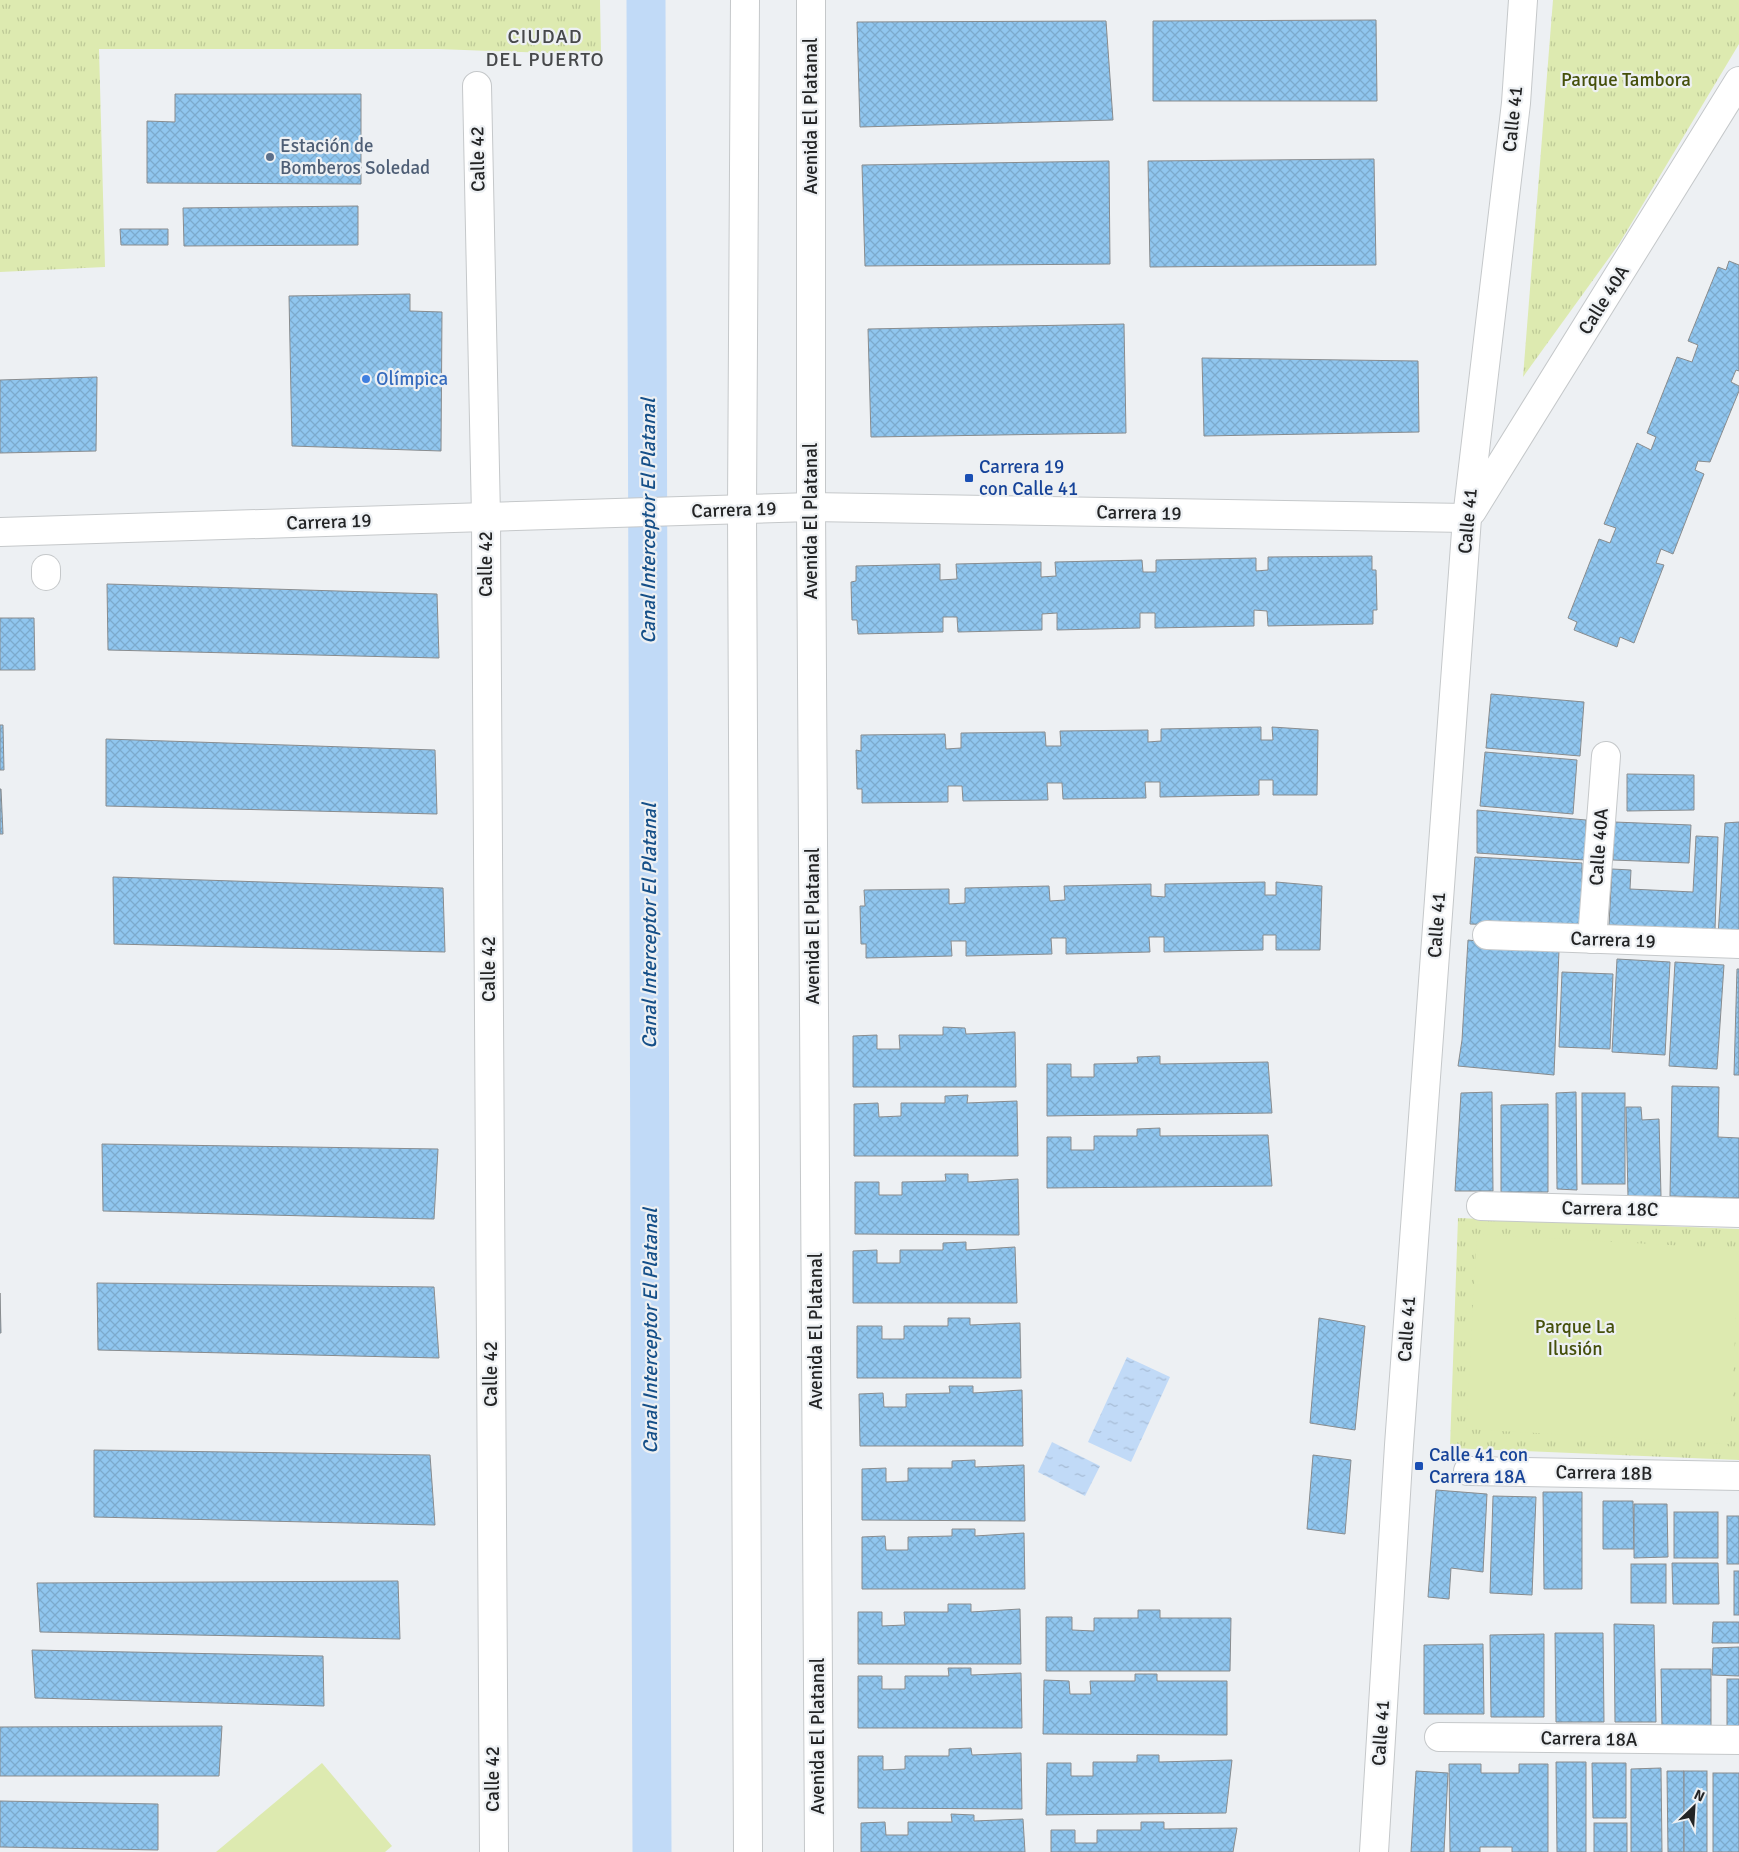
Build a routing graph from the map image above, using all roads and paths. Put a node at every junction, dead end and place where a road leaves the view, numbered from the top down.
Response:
1 (745, 0) edge
2 (811, 0) edge
3 (1523, 0) edge
4 (1739, 80) edge
5 (476, 86) dead end
6 (811, 507) junction
7 (742, 510) junction
8 (486, 516) junction
9 (1467, 518) junction
10 (0, 532) edge
11 (1606, 756) dead end
12 (1487, 935) dead end
13 (1592, 939) junction
14 (1739, 944) edge
15 (1480, 1206) dead end
16 (1739, 1213) edge
17 (1468, 1471) dead end
18 (1739, 1476) edge
19 (1439, 1737) dead end
20 (1739, 1740) edge
21 (494, 1852) edge
22 (748, 1852) edge
23 (819, 1852) edge
24 (1374, 1852) edge

1 - 7 street
2 - 6 street, Avenida El Platanal
3 - 9 street, Calle 41
4 - 9 street, Calle 40A
5 - 8 street, Calle 42
6 - 7 street, Carrera 19
6 - 9 street, Carrera 19
6 - 23 street, Avenida El Platanal
7 - 8 street, Carrera 19
7 - 22 street
8 - 10 street, Carrera 19
8 - 21 street, Calle 42
9 - 24 street, Calle 41
11 - 13 street, Calle 40A
12 - 13 street, Carrera 19
13 - 14 street, Carrera 19
15 - 16 street, Carrera 18C
17 - 18 street, Carrera 18B
19 - 20 street, Carrera 18A

